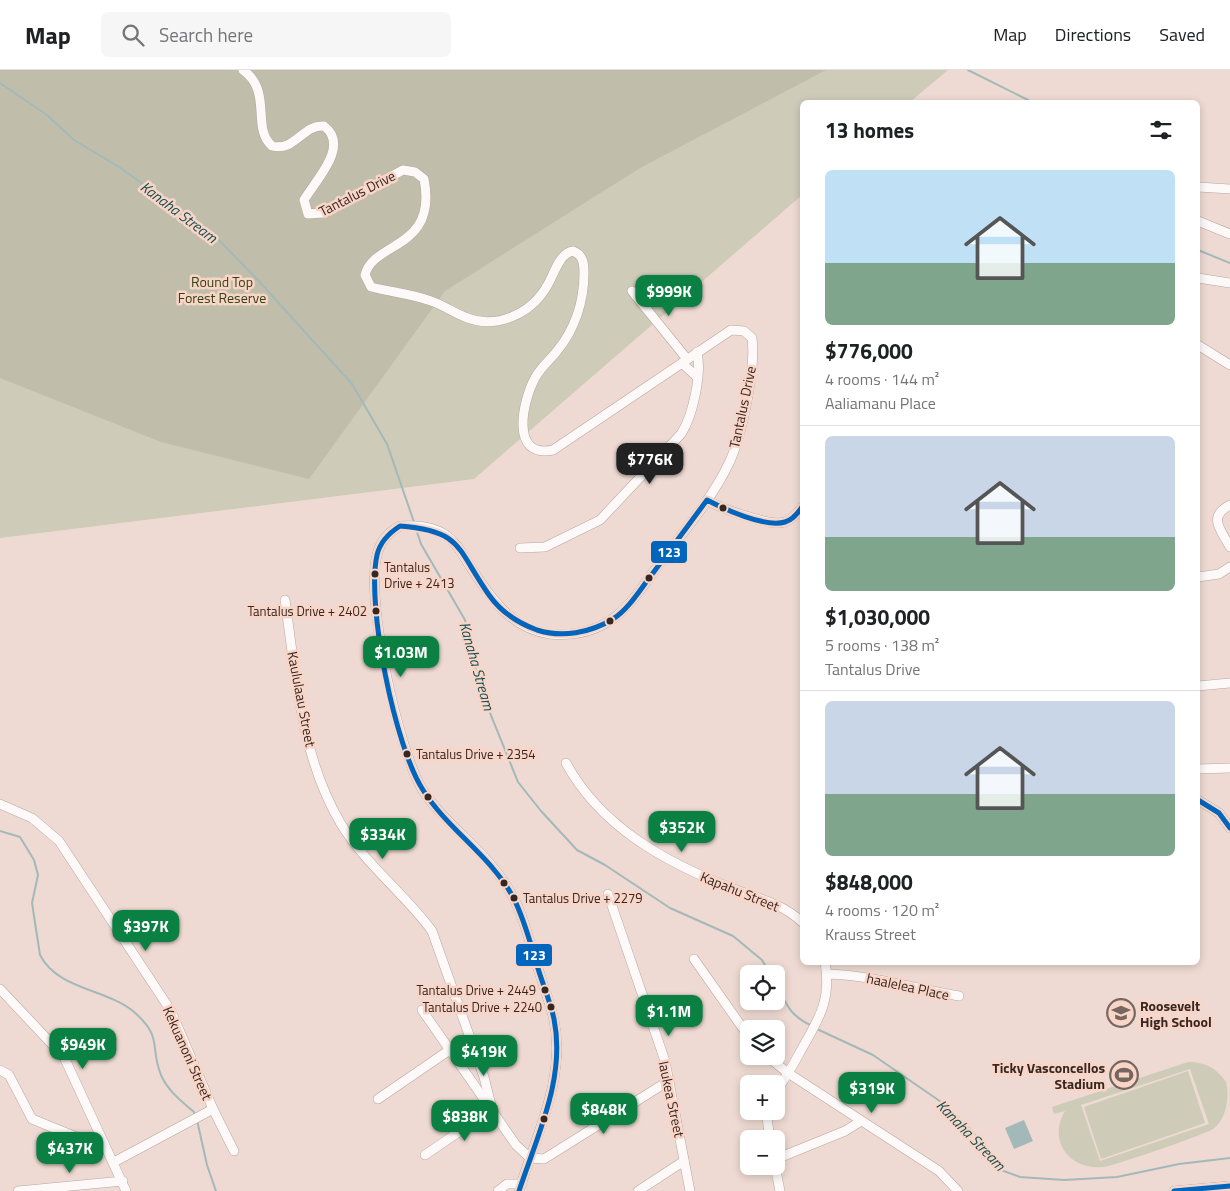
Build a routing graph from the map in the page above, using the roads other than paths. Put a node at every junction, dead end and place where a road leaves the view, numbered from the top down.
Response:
1 (243, 70) edge
2 (1200, 187) edge
3 (1230, 189) edge
4 (1200, 222) edge
5 (1230, 234) edge
6 (1200, 278) edge
7 (1230, 283) edge
8 (632, 290) dead end
9 (1200, 346) edge
10 (697, 352) junction
11 (684, 361) junction
12 (1230, 365) edge
13 (696, 376) junction
14 (707, 500) junction
15 (1230, 505) edge
16 (800, 509) edge
17 (1230, 547) edge
18 (520, 548) dead end
19 (1230, 567) edge
20 (1200, 577) edge
21 (285, 600) dead end
22 (1230, 683) edge
23 (1200, 686) edge
24 (566, 763) dead end
25 (1230, 768) edge
26 (1200, 769) edge
27 (1200, 801) edge
28 (0, 804) edge
29 (1230, 828) edge
30 (608, 894) dead end
31 (800, 921) edge
32 (694, 959) dead end
33 (825, 965) edge
34 (826, 974) junction
35 (0, 989) edge
36 (959, 996) dead end
37 (422, 1010) dead end
38 (740, 1024) edge
39 (450, 1049) junction
40 (778, 1065) edge
41 (0, 1070) edge
42 (788, 1073) junction
43 (785, 1078) edge
44 (670, 1080) junction
45 (378, 1099) dead end
46 (213, 1109) junction
47 (492, 1109) junction
48 (862, 1121) junction
49 (102, 1141) junction
50 (234, 1151) dead end
51 (425, 1155) dead end
52 (785, 1155) edge
53 (530, 1158) junction
54 (684, 1160) junction
55 (114, 1162) junction
56 (777, 1175) edge
57 (123, 1181) junction
58 (1230, 1186) edge
59 (520, 1187) edge
60 (18, 1191) edge
61 (126, 1191) edge
62 (498, 1191) edge
63 (638, 1191) edge
64 (690, 1191) edge
65 (780, 1191) edge
66 (958, 1191) edge
67 (1174, 1191) edge

1 - 11 street, Tantalus Drive
2 - 3 street
4 - 5 street
6 - 7 street
8 - 11 street
9 - 12 street
10 - 11 street, Tantalus Drive
10 - 13 street
10 - 14 street, Tantalus Drive
11 - 13 street
13 - 18 street
14 - 16 street
14 - 53 street, Tantalus Drive
15 - 17 street
19 - 20 street
21 - 47 street, Kaululaau Street
22 - 23 street
24 - 31 street, Kapahu Street
25 - 26 street
27 - 29 street
28 - 46 street, Kekuanoni Street
30 - 44 street, Iaukea Street
32 - 38 street
33 - 34 street
34 - 36 street, haalelea Place
34 - 42 street
35 - 49 street
37 - 39 street
39 - 45 street
39 - 47 street
40 - 42 street
41 - 49 street
42 - 43 street
42 - 48 street
44 - 53 street
44 - 54 street, Iaukea Street
46 - 50 street, Kekuanoni Street
46 - 55 street
47 - 51 street
47 - 53 street
48 - 52 street
48 - 66 street
49 - 55 street
53 - 59 street, Tantalus Drive
54 - 63 street
54 - 64 street, Iaukea Street
55 - 57 street
56 - 65 street
57 - 60 street
57 - 61 street
58 - 67 street
59 - 62 street

